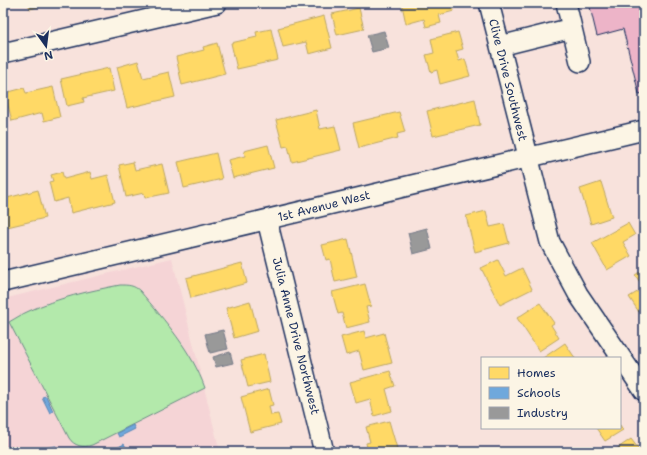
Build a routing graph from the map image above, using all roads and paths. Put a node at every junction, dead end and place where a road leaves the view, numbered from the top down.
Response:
1 (217, 3) edge
2 (489, 3) edge
3 (566, 3) edge
4 (572, 28) junction
5 (500, 46) junction
6 (3, 54) edge
7 (580, 62) dead end
8 (644, 130) edge
9 (528, 157) junction
10 (267, 220) junction
11 (3, 282) edge
12 (621, 357) edge
13 (621, 357) edge
14 (644, 391) edge
15 (324, 452) edge

1 - 6 street
2 - 5 street, Clive Drive Southwest
3 - 4 street
4 - 5 street
4 - 7 street
5 - 9 street, Clive Drive Southwest
8 - 9 street, 1st Avenue West
9 - 10 street, 1st Avenue West
9 - 12 street, Clive Drive Southwest
10 - 11 street, 1st Avenue West
10 - 15 street, Julia Anne Drive Northwest
13 - 14 street, Clive Drive Southwest

